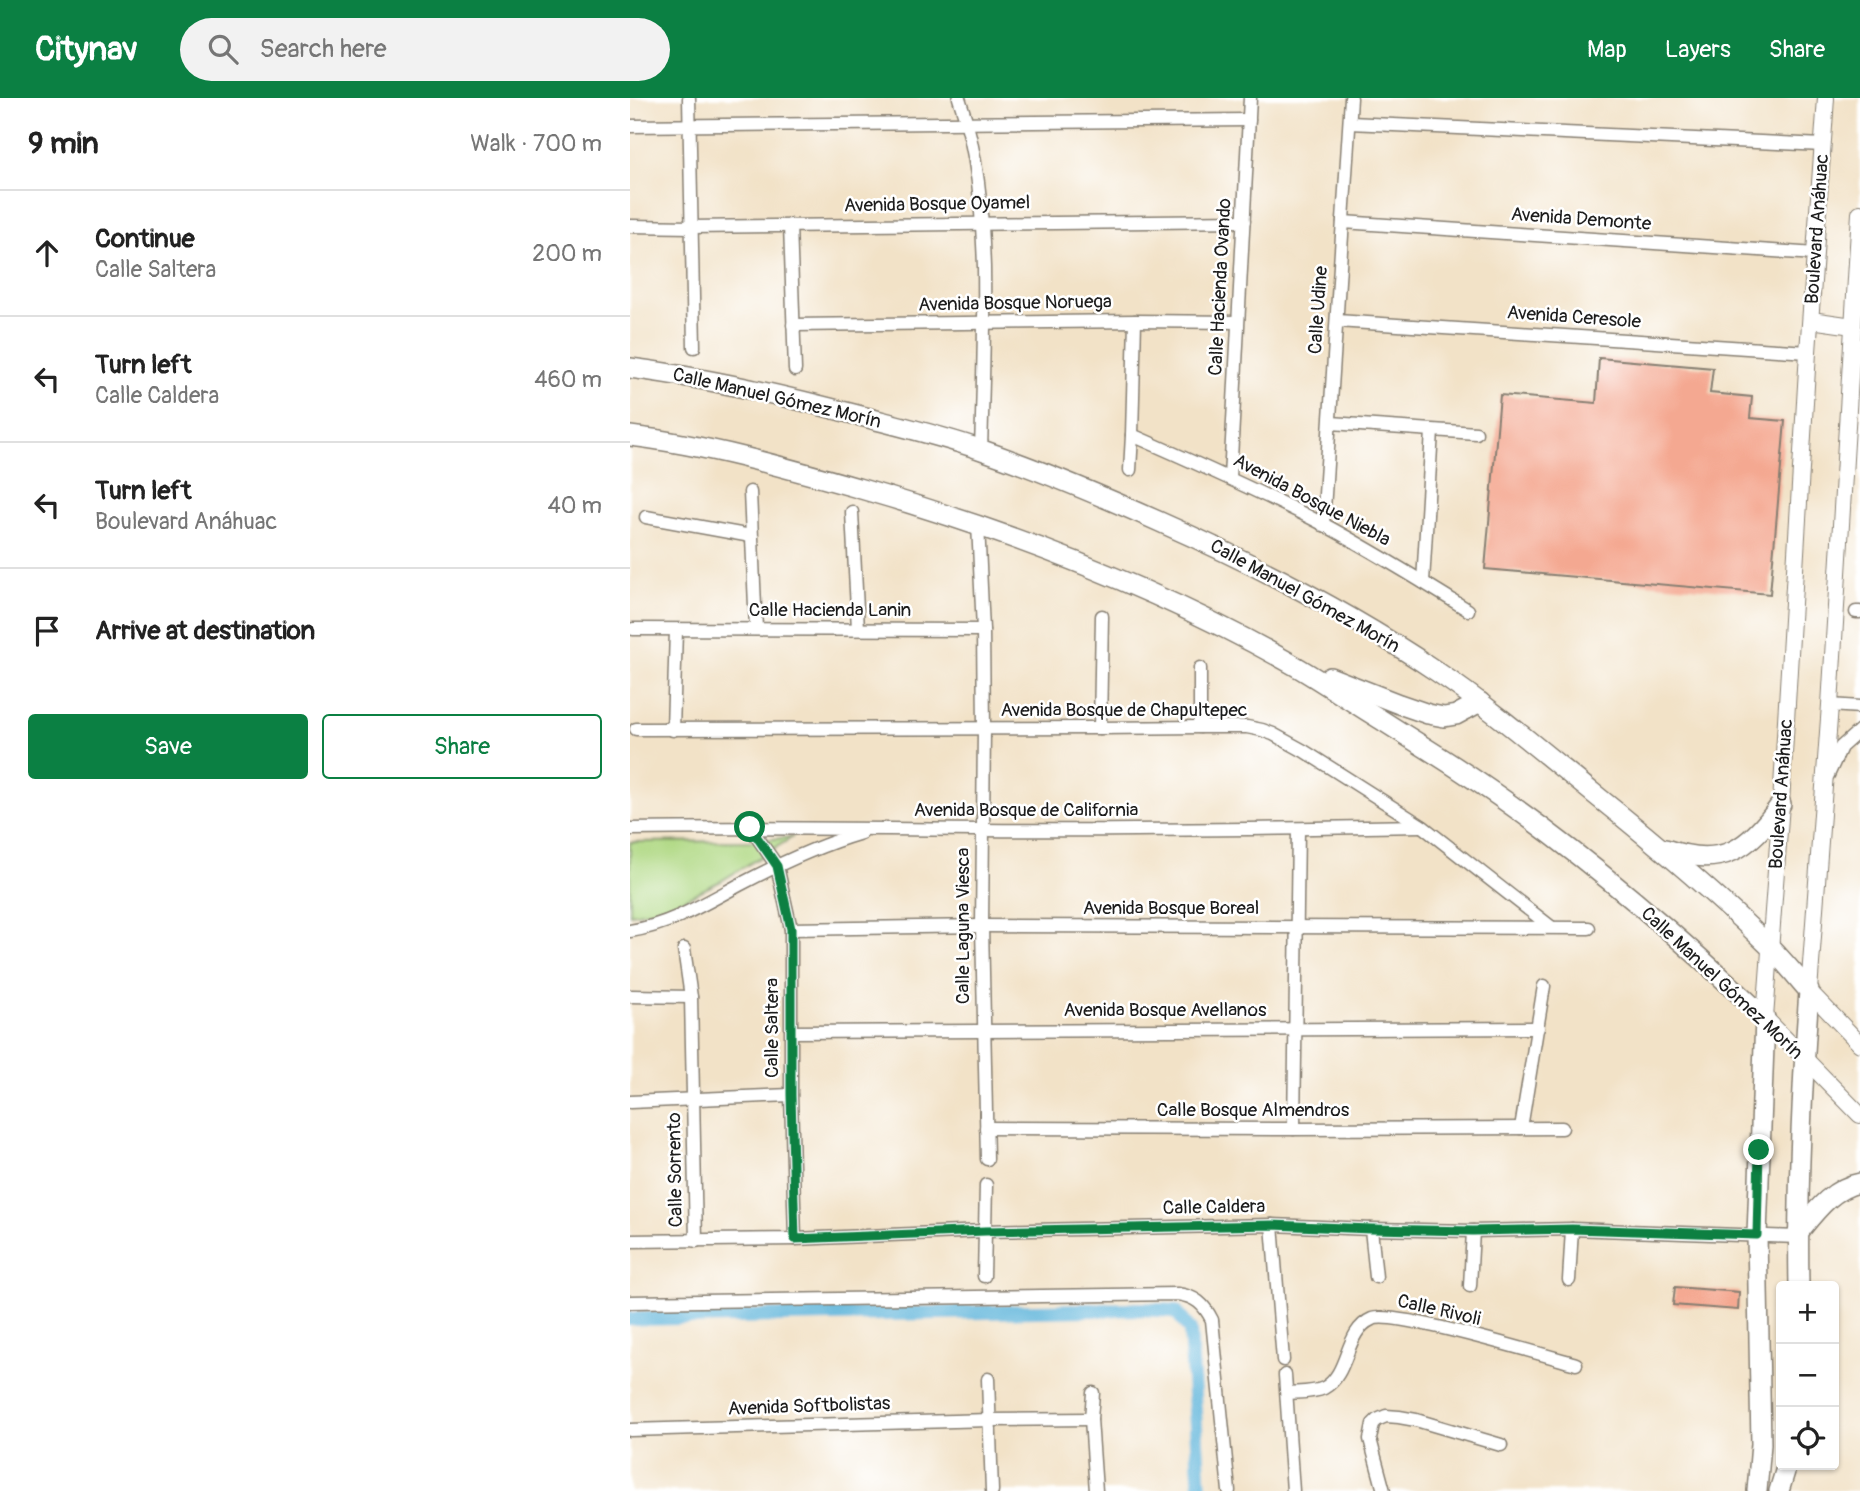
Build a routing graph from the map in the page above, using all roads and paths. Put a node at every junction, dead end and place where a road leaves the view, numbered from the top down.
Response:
1 (689, 98) edge
2 (959, 98) edge
3 (1250, 98) edge
4 (1351, 98) edge
5 (1826, 98) edge
6 (1249, 120) junction
7 (968, 123) junction
8 (1350, 123) junction
9 (630, 125) edge
10 (690, 126) junction
11 (1823, 145) junction
12 (1860, 213) edge
13 (1244, 220) junction
14 (1343, 222) junction
15 (982, 223) junction
16 (790, 225) junction
17 (630, 226) edge
18 (691, 227) junction
19 (1816, 254) junction
20 (1811, 320) junction
21 (1135, 321) junction
22 (1336, 321) junction
23 (1237, 322) junction
24 (985, 323) junction
25 (793, 326) junction
26 (1853, 326) junction
27 (694, 347) dead end
28 (1808, 352) junction
29 (630, 368) edge
30 (795, 370) dead end
31 (1331, 422) junction
32 (1432, 430) junction
33 (1476, 433) dead end
34 (1132, 435) junction
35 (630, 436) edge
36 (981, 449) junction
37 (1129, 470) dead end
38 (1230, 478) junction
39 (750, 492) dead end
40 (852, 512) dead end
41 (646, 517) dead end
42 (978, 524) junction
43 (1323, 525) junction
44 (751, 536) junction
45 (1423, 582) junction
46 (1468, 610) dead end
47 (1102, 616) dead end
48 (633, 629) dead end
49 (756, 629) junction
50 (858, 629) junction
51 (676, 630) junction
52 (983, 630) junction
53 (1292, 664) junction
54 (1200, 668) dead end
55 (1480, 702) junction
56 (1830, 705) junction
57 (1860, 707) edge
58 (1200, 727) junction
59 (1100, 728) junction
60 (636, 729) dead end
61 (984, 729) junction
62 (673, 730) junction
63 (1860, 730) edge
64 (1824, 785) junction
65 (1782, 804) junction
66 (1422, 826) junction
67 (750, 827) junction
68 (630, 829) edge
69 (875, 829) junction
70 (1298, 829) junction
71 (982, 830) junction
72 (1660, 847) junction
73 (777, 866) junction
74 (982, 926) junction
75 (1551, 927) junction
76 (1297, 928) junction
77 (1589, 928) dead end
78 (791, 929) junction
79 (630, 931) edge
80 (1769, 946) junction
81 (684, 949) dead end
82 (1544, 986) dead end
83 (1810, 991) junction
84 (630, 996) edge
85 (691, 997) junction
86 (1765, 1018) junction
87 (1296, 1028) junction
88 (1538, 1028) junction
89 (983, 1031) junction
90 (792, 1032) junction
91 (1860, 1044) edge
92 (1804, 1059) junction
93 (791, 1095) junction
94 (693, 1098) junction
95 (630, 1102) edge
96 (1860, 1115) edge
97 (986, 1128) junction
98 (1521, 1128) junction
99 (1562, 1128) dead end
100 (1294, 1129) junction
101 (987, 1159) dead end
102 (1860, 1183) edge
103 (986, 1185) dead end
104 (1272, 1225) junction
105 (1371, 1229) junction
106 (1572, 1229) junction
107 (985, 1231) junction
108 (1473, 1231) junction
109 (1757, 1235) junction
110 (1798, 1235) junction
111 (795, 1239) junction
112 (630, 1241) edge
113 (696, 1241) junction
114 (984, 1276) dead end
115 (1376, 1277) dead end
116 (1569, 1280) dead end
117 (1799, 1281) edge
118 (1470, 1286) dead end
119 (630, 1302) edge
120 (1283, 1360) dead end
121 (1576, 1364) dead end
122 (1285, 1375) dead end
123 (988, 1379) dead end
124 (1287, 1393) junction
125 (1093, 1394) dead end
126 (1091, 1419) junction
127 (990, 1420) junction
128 (630, 1430) edge
129 (1501, 1445) dead end
130 (1785, 1470) edge
131 (992, 1491) edge
132 (1096, 1491) edge
133 (1229, 1491) edge
134 (1293, 1491) edge
135 (1384, 1491) edge
136 (1757, 1491) edge
137 (1779, 1491) edge

1 - 10 street
2 - 7 street
3 - 6 street, Calle Hacienda Ovando
4 - 8 street, Calle Udine
5 - 11 street, Boulevard Anáhuac
6 - 7 street
6 - 13 street, Calle Hacienda Ovando
7 - 10 street
7 - 15 street
8 - 11 street
8 - 14 street, Calle Udine
9 - 10 street
10 - 18 street
11 - 19 street, Boulevard Anáhuac
12 - 26 street
13 - 15 street, Avenida Bosque Oyamel
13 - 23 street, Calle Hacienda Ovando
14 - 19 street, Avenida Demonte
14 - 22 street, Calle Udine
15 - 16 street, Avenida Bosque Oyamel
15 - 24 street
16 - 18 street, Avenida Bosque Oyamel
16 - 25 street
17 - 18 street, Avenida Bosque Oyamel
18 - 27 street
19 - 20 street, Boulevard Anáhuac
20 - 26 street
20 - 28 street, Boulevard Anáhuac
21 - 23 street, Avenida Bosque Noruega
21 - 24 street, Avenida Bosque Noruega
21 - 34 street
22 - 28 street, Avenida Ceresole
22 - 31 street, Calle Udine
23 - 38 street, Calle Hacienda Ovando
24 - 25 street, Avenida Bosque Noruega
24 - 36 street
25 - 30 street
26 - 56 street
28 - 65 street, Boulevard Anáhuac
29 - 36 main road, Calle Manuel Gómez Morín
31 - 32 street
31 - 43 street, Calle Udine
32 - 33 street
32 - 45 street
34 - 37 street
34 - 38 street, Avenida Bosque Niebla
35 - 42 main road, Calle Manuel Gómez Morín
36 - 55 main road, Calle Manuel Gómez Morín
38 - 43 street, Avenida Bosque Niebla
39 - 44 street
40 - 50 street
41 - 44 street
42 - 52 street, Calle Laguna Viesca
42 - 53 main road, Calle Manuel Gómez Morín
43 - 45 street, Avenida Bosque Niebla
44 - 49 street
45 - 46 street, Avenida Bosque Niebla
47 - 59 street
48 - 51 street, Calle Hacienda Lanin
49 - 50 street, Calle Hacienda Lanin
49 - 51 street, Calle Hacienda Lanin
50 - 52 street, Calle Hacienda Lanin
51 - 62 street
52 - 61 street, Calle Laguna Viesca
53 - 55 main road
53 - 86 main road, Calle Manuel Gómez Morín
54 - 58 street
55 - 72 main road, Calle Manuel Gómez Morín
56 - 57 street
56 - 64 street
58 - 59 street, Avenida Bosque de Chapultepec
58 - 66 street, Avenida Bosque de Chapultepec
59 - 61 street, Avenida Bosque de Chapultepec
60 - 62 street, Avenida Bosque de Chapultepec
61 - 62 street, Avenida Bosque de Chapultepec
61 - 71 street, Calle Laguna Viesca
63 - 64 street
64 - 83 street
65 - 72 main road
65 - 80 street, Boulevard Anáhuac
66 - 70 street, Avenida Bosque de California
66 - 75 street, Avenida Bosque de Chapultepec
67 - 68 street, Avenida Bosque de California
67 - 69 street, Avenida Bosque de California
67 - 73 street, Calle Saltera
69 - 71 street, Avenida Bosque de California
69 - 73 street
70 - 71 street, Avenida Bosque de California
70 - 76 street
71 - 74 street, Calle Laguna Viesca
72 - 80 main road, Calle Manuel Gómez Morín
73 - 78 street, Calle Saltera
73 - 79 street
74 - 76 street, Avenida Bosque Boreal
74 - 78 street, Avenida Bosque Boreal
74 - 89 street, Calle Laguna Viesca
75 - 76 street, Avenida Bosque Boreal
75 - 77 street, Avenida Bosque Boreal
76 - 87 street
78 - 90 street, Calle Saltera
80 - 83 main road, Calle Manuel Gómez Morín
80 - 86 street, Boulevard Anáhuac
81 - 85 street, Calle Sorrento
82 - 88 street
83 - 91 street, Calle Manuel Gómez Morín
83 - 92 main road
84 - 85 street
85 - 94 street, Calle Sorrento
86 - 92 street, Calle Manuel Gómez Morín
86 - 109 main road, Boulevard Anáhuac
87 - 88 street, Avenida Bosque Avellanos
87 - 89 street, Avenida Bosque Avellanos
87 - 100 street
88 - 98 street
89 - 90 street, Avenida Bosque Avellanos
89 - 97 street, Calle Laguna Viesca
90 - 93 street, Calle Saltera
92 - 96 street, Calle Manuel Gómez Morín
92 - 110 main road
93 - 94 street
93 - 111 street, Calle Saltera
94 - 95 street
94 - 113 street, Calle Sorrento
97 - 100 street, Calle Bosque Almendros
97 - 101 street, Calle Laguna Viesca
98 - 99 street, Calle Bosque Almendros
98 - 100 street, Calle Bosque Almendros
102 - 110 main road
103 - 107 street
104 - 105 street, Calle Caldera
104 - 107 street, Calle Caldera
104 - 120 street
105 - 108 street, Calle Caldera
105 - 115 street
106 - 108 street, Calle Caldera
106 - 109 street, Calle Caldera
106 - 116 street
107 - 111 street, Calle Caldera
107 - 114 street
108 - 118 street
109 - 110 street, Calle Caldera
109 - 136 main road, Boulevard Anáhuac
110 - 117 main road
111 - 113 street, Calle Caldera
112 - 113 street, Calle Caldera
119 - 133 street
121 - 124 street, Calle Rivoli
122 - 124 street
123 - 127 street
124 - 134 street
125 - 126 street
126 - 127 street, Avenida Softbolistas
126 - 132 street
127 - 128 street, Avenida Softbolistas
127 - 131 street
129 - 135 street
130 - 137 main road

